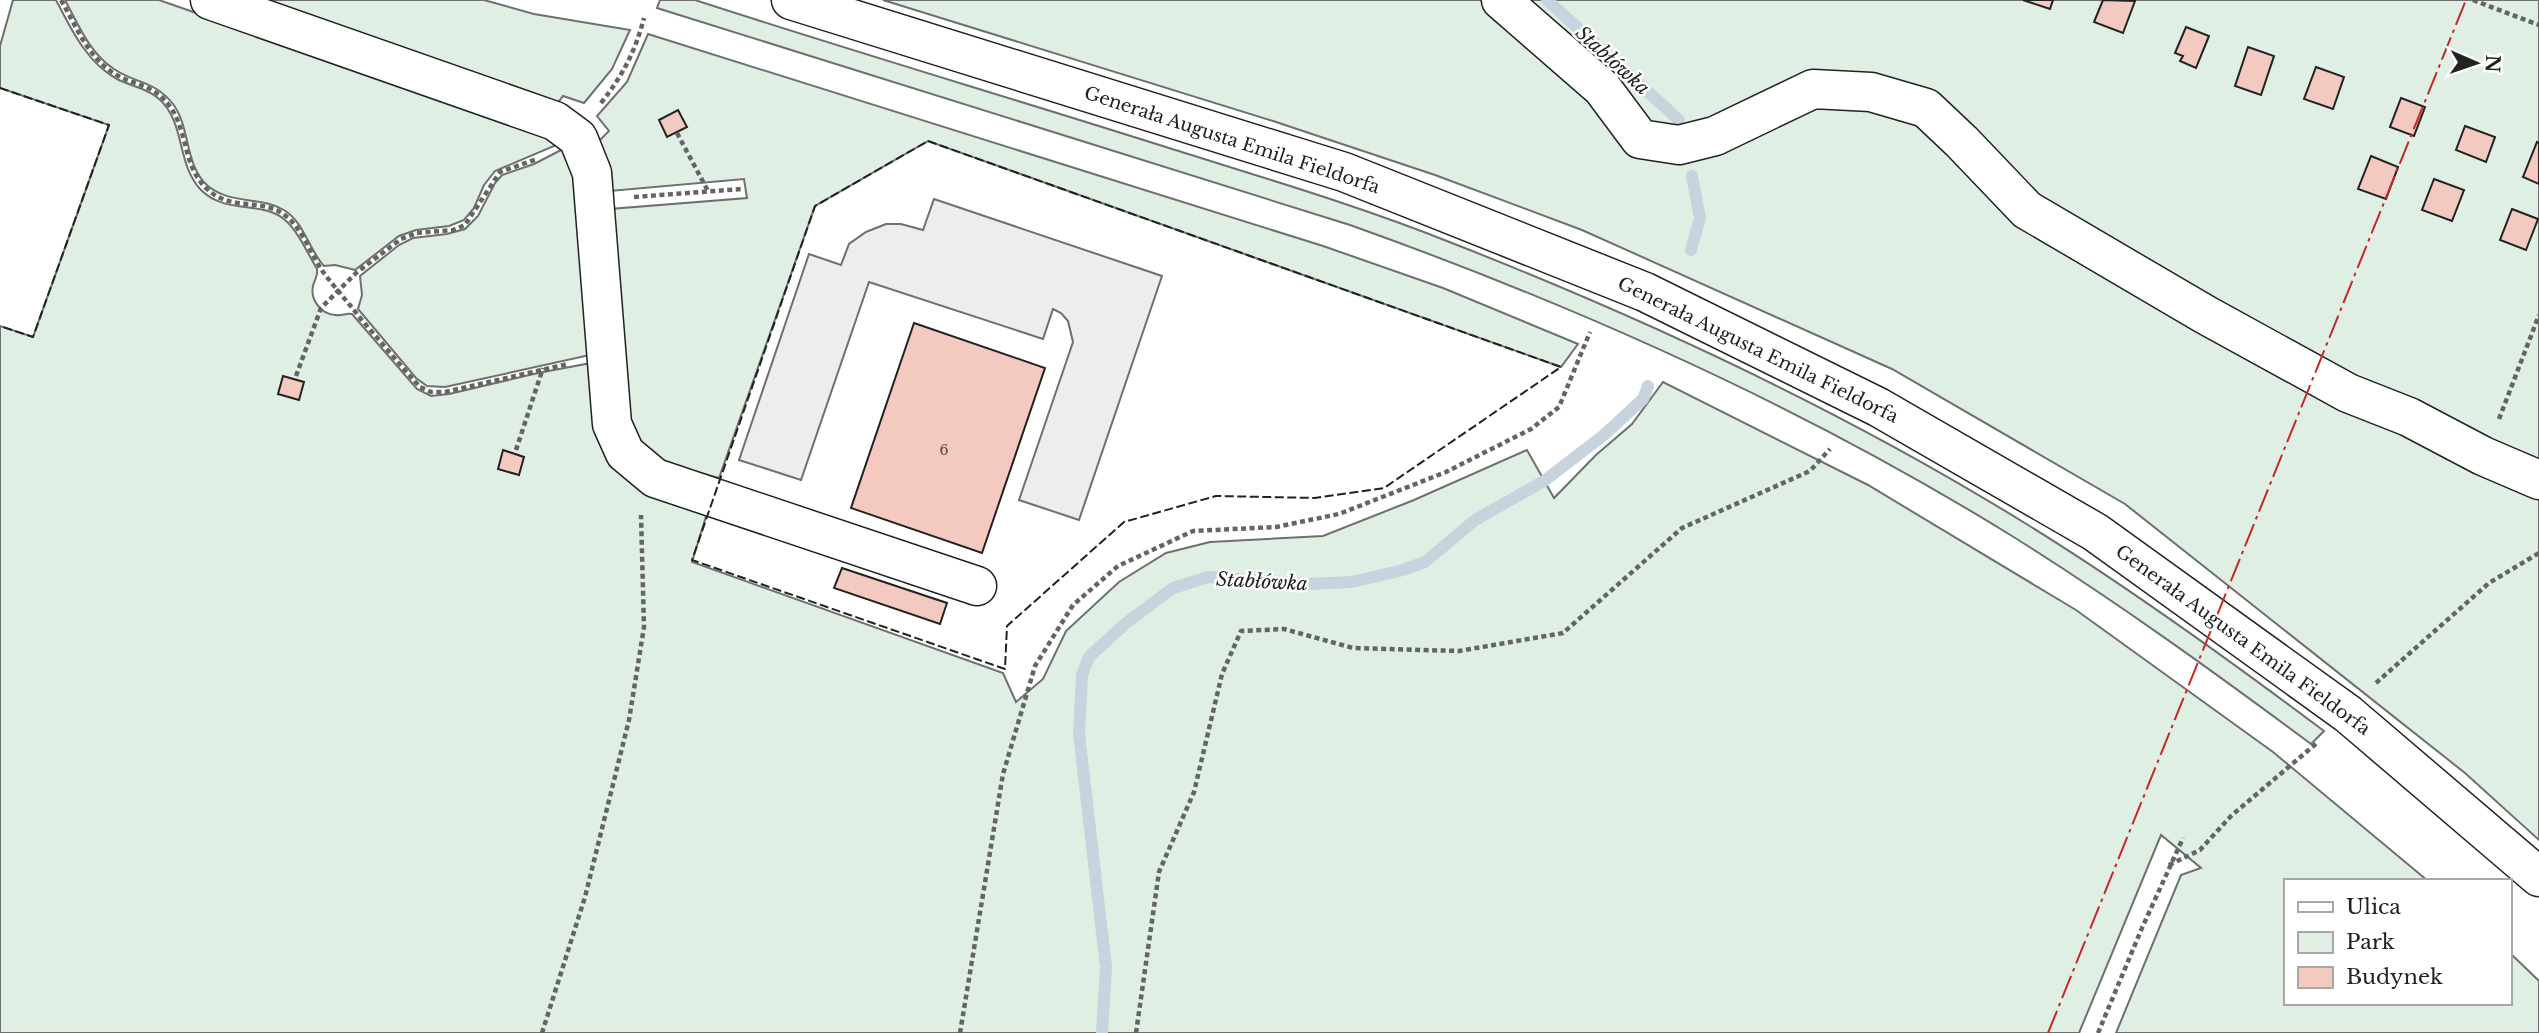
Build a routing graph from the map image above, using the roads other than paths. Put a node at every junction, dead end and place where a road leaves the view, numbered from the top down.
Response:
1 (210, 0) edge
2 (791, 0) edge
3 (1501, 0) edge
4 (2539, 480) edge
5 (977, 586) dead end
6 (2539, 877) edge

1 - 5 street
2 - 6 street, Generała Augusta Emila Fieldorfa
3 - 4 street

